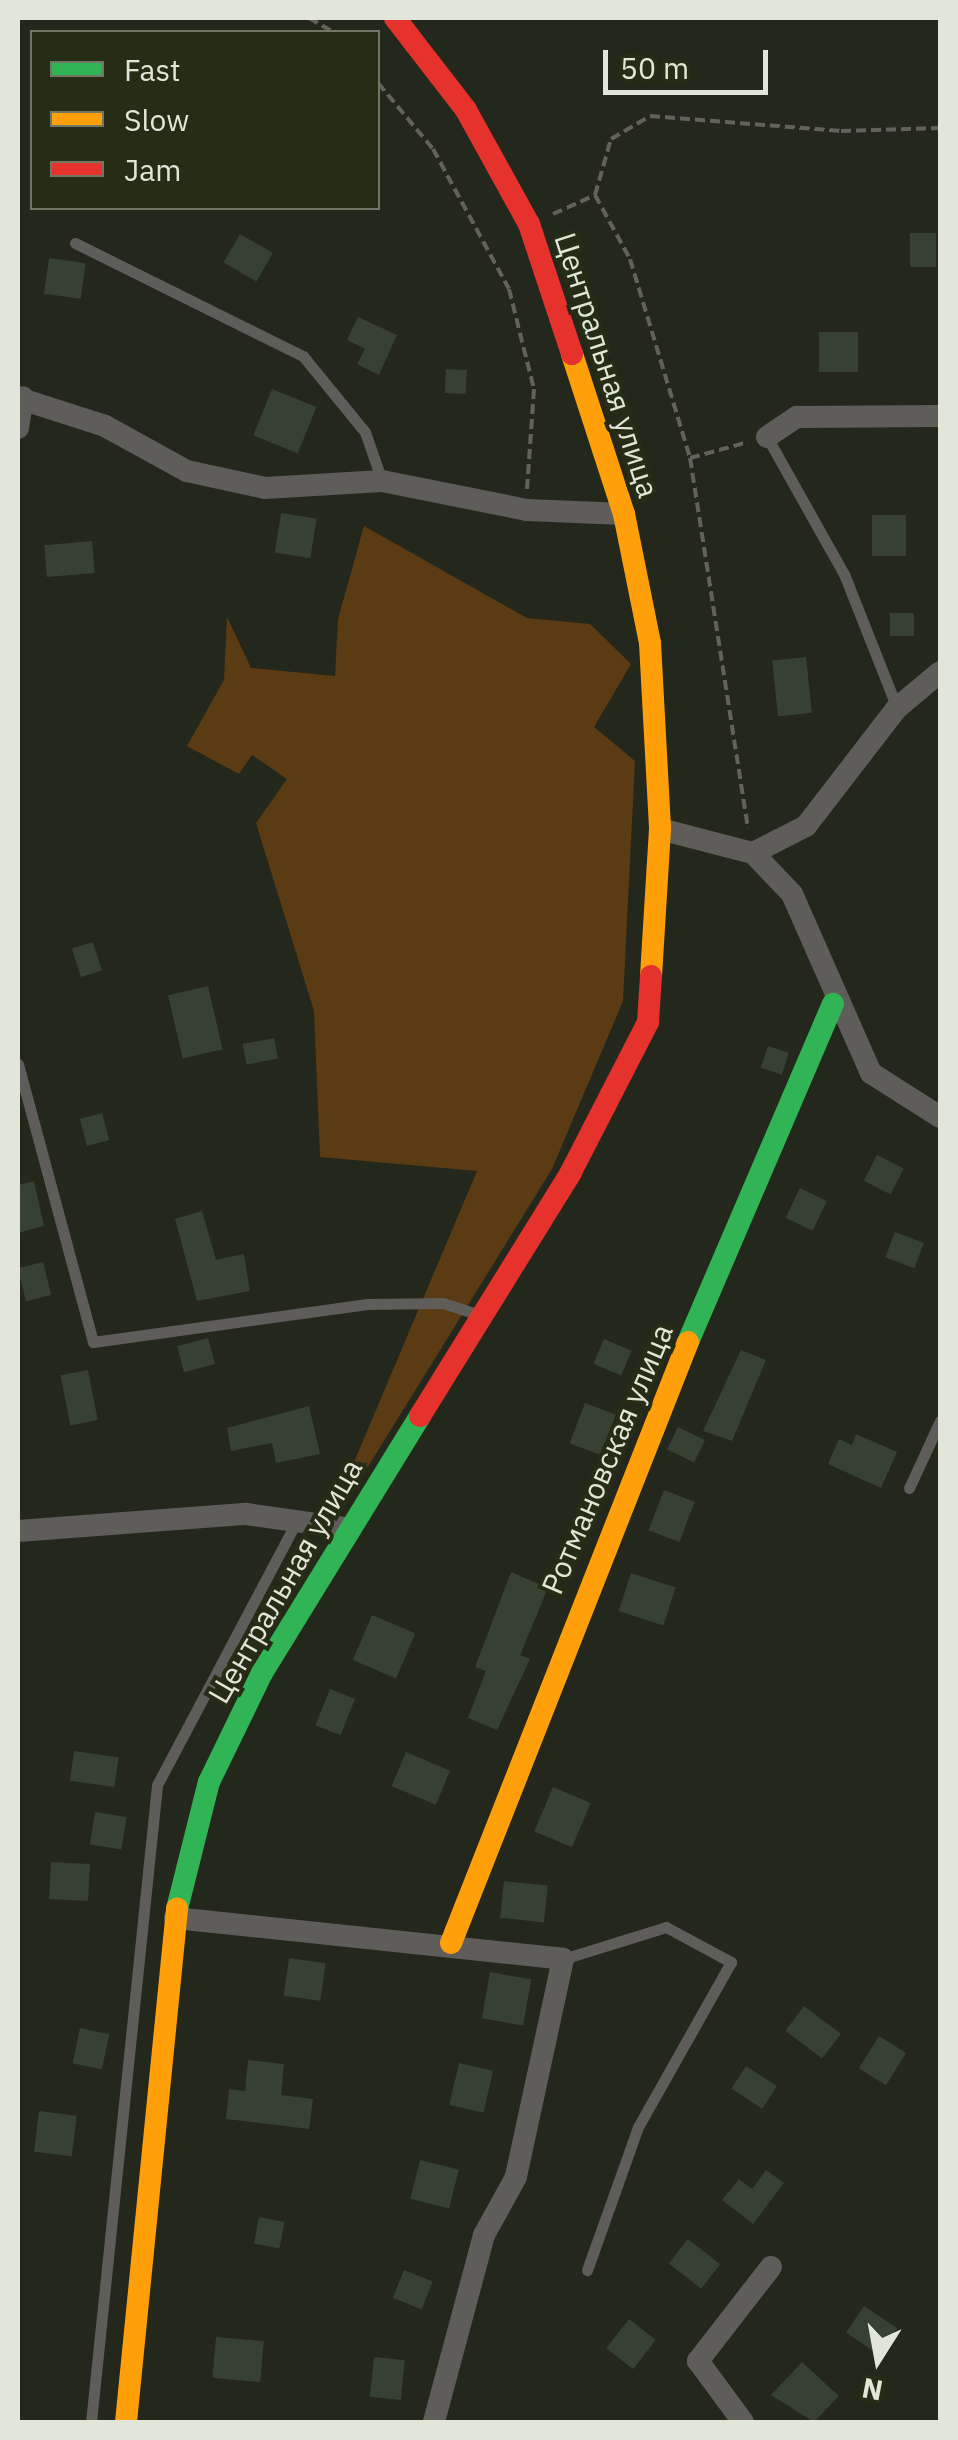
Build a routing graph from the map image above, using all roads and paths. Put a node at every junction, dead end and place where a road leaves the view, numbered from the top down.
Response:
1 (396, 18) edge
2 (380, 86) edge
3 (940, 128) edge
4 (595, 195) junction
5 (529, 224) junction
6 (75, 244) dead end
7 (20, 398) edge
8 (940, 416) edge
9 (18, 428) edge
10 (767, 438) junction
11 (690, 458) junction
12 (382, 482) junction
13 (527, 510) junction
14 (624, 514) junction
15 (940, 672) edge
16 (896, 708) junction
17 (660, 830) junction
18 (753, 854) junction
19 (833, 1004) junction
20 (18, 1064) edge
21 (940, 1117) edge
22 (480, 1315) junction
23 (940, 1420) edge
24 (909, 1488) dead end
25 (298, 1521) junction
26 (346, 1528) junction
27 (18, 1531) edge
28 (175, 1918) junction
29 (451, 1944) junction
30 (564, 1959) junction
31 (770, 2266) dead end
32 (587, 2270) dead end
33 (90, 2422) edge
34 (126, 2422) edge
35 (434, 2422) edge
36 (743, 2422) edge

1 - 5 street, Центральная улица
2 - 13 path
3 - 4 path
4 - 5 path
4 - 11 path
5 - 14 street, Центральная улица
6 - 12 lane
7 - 9 street
7 - 12 street
8 - 10 street
10 - 11 path
10 - 16 lane
11 - 18 path
12 - 13 street
13 - 14 street
14 - 17 street, Центральная улица
15 - 16 street
16 - 18 street
17 - 18 street
17 - 22 street, Центральная улица
18 - 19 street
19 - 21 street
19 - 29 street, Ротмановская улица
20 - 22 lane
22 - 26 street, Центральная улица
23 - 24 lane
25 - 26 street
25 - 27 street
25 - 33 lane
26 - 28 street, Центральная улица
28 - 29 street
28 - 34 street, Центральная улица
29 - 30 street
30 - 32 lane
30 - 35 street
31 - 36 street

